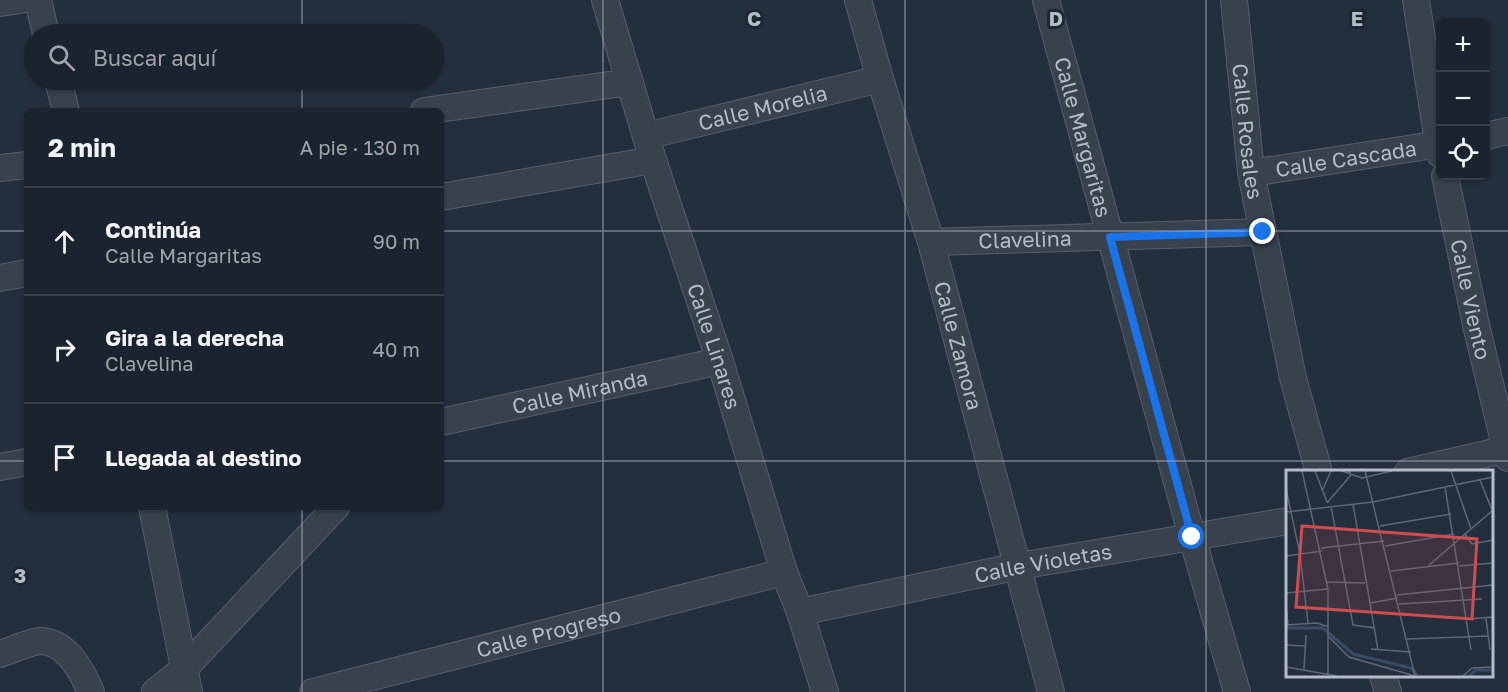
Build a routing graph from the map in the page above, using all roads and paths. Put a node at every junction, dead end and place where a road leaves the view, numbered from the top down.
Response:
1 (21, 0) edge
2 (38, 0) edge
3 (605, 0) edge
4 (858, 0) edge
5 (1046, 0) edge
6 (1234, 0) edge
7 (1416, 0) edge
8 (0, 3) edge
9 (44, 24) edge
10 (880, 79) junction
11 (630, 82) junction
12 (61, 90) edge
13 (65, 108) edge
14 (444, 108) edge
15 (1436, 126) edge
16 (1508, 131) edge
17 (1490, 135) edge
18 (650, 148) junction
19 (1436, 149) edge
20 (24, 165) edge
21 (0, 168) edge
22 (1251, 173) junction
23 (1446, 180) edge
24 (444, 196) edge
25 (1263, 232) junction
26 (1110, 237) junction
27 (931, 242) junction
28 (24, 274) edge
29 (0, 278) edge
30 (720, 361) junction
31 (444, 421) edge
32 (1507, 452) edge
33 (24, 463) edge
34 (0, 467) edge
35 (1319, 470) edge
36 (1413, 470) edge
37 (153, 510) edge
38 (333, 510) edge
39 (1286, 521) edge
40 (1192, 537) junction
41 (1019, 567) junction
42 (784, 572) junction
43 (800, 612) junction
44 (0, 654) edge
45 (1384, 677) edge
46 (187, 680) edge
47 (91, 692) edge
48 (155, 692) edge
49 (313, 692) edge
50 (825, 692) edge
51 (1051, 692) edge
52 (1237, 692) edge
53 (1388, 692) edge

1 - 8 street
2 - 9 street
3 - 11 street, Calle Linares
4 - 10 street, Calle Zamora
5 - 26 street, Calle Margaritas
6 - 22 street, Calle Rosales
7 - 15 street
10 - 18 street, Calle Morelia
10 - 27 street, Calle Zamora
11 - 14 street
11 - 18 street, Calle Linares
12 - 13 street
16 - 17 street
18 - 24 street, Calle Morelia
18 - 30 street, Calle Linares
19 - 22 street, Calle Cascada
20 - 21 street
22 - 25 street, Calle Rosales
23 - 32 street, Calle Viento
25 - 26 street, Clavelina
25 - 35 street, Calle Rosales
26 - 27 street, Clavelina
26 - 40 street, Calle Margaritas
27 - 41 street, Calle Zamora
28 - 29 street
30 - 31 street, Calle Miranda
30 - 42 street, Calle Linares
32 - 36 street
33 - 34 street
37 - 46 street
38 - 46 street
39 - 40 street, Calle Violetas
40 - 41 street, Calle Violetas
40 - 52 street, Calle Margaritas
41 - 43 street, Calle Violetas
41 - 51 street, Calle Zamora
42 - 43 street, Calle Linares
42 - 49 street, Calle Progreso
43 - 50 street, Calle Linares
44 - 47 street
45 - 53 street
46 - 48 street

